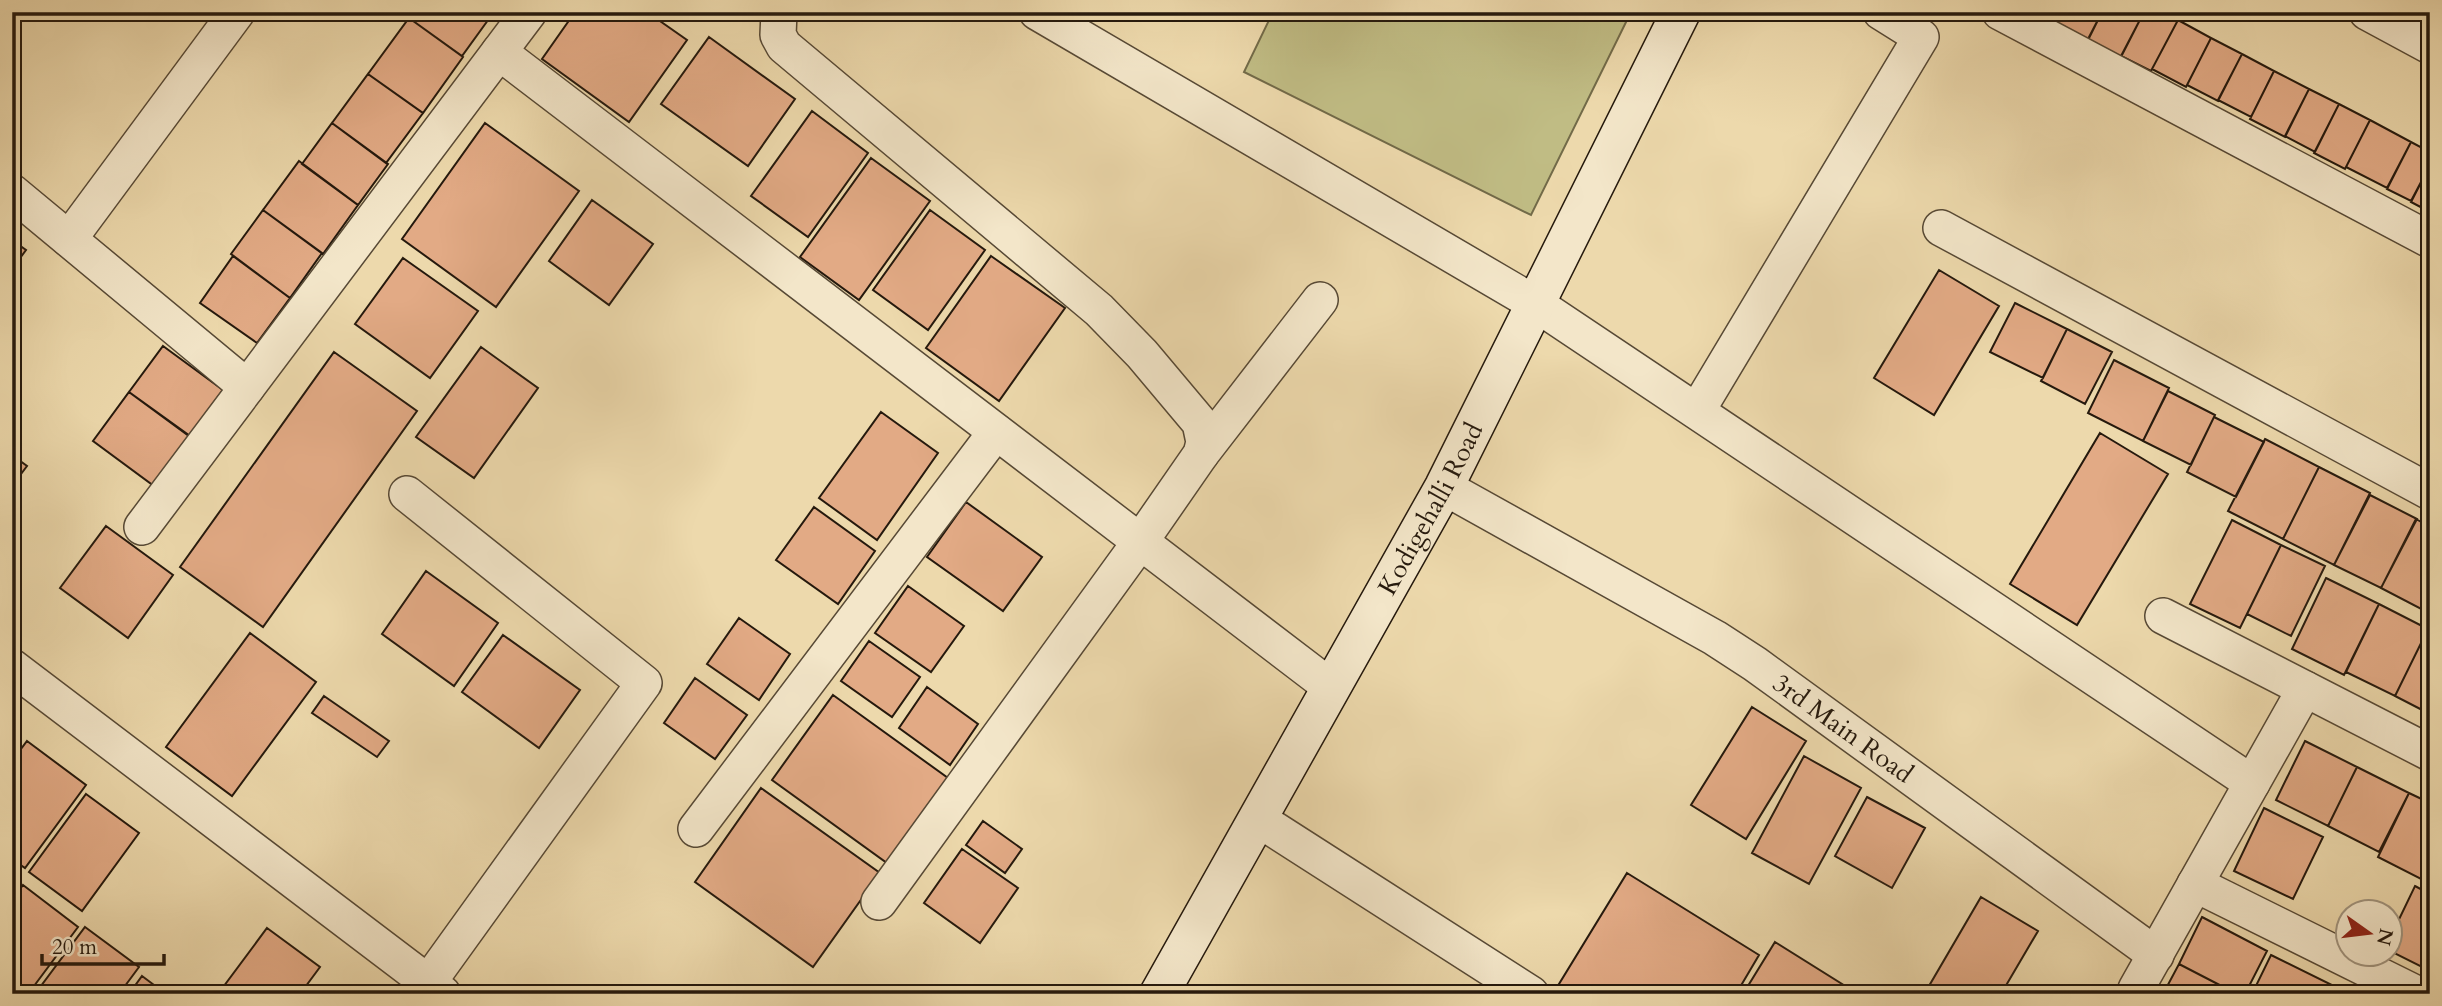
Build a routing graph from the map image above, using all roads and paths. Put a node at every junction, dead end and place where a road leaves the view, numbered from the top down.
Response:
1 (237, 12) edge
2 (529, 12) edge
3 (779, 12) edge
4 (1037, 12) edge
5 (1681, 12) edge
6 (1881, 12) edge
7 (2000, 12) edge
8 (2367, 12) edge
9 (2430, 46) edge
10 (499, 52) junction
11 (12, 192) edge
12 (1941, 228) dead end
13 (69, 239) junction
14 (2430, 240) edge
15 (1320, 300) dead end
16 (1536, 304) junction
17 (247, 387) junction
18 (1697, 411) junction
19 (996, 432) junction
20 (1201, 454) junction
21 (1444, 487) junction
22 (2430, 492) edge
23 (407, 494) dead end
24 (142, 527) dead end
25 (1140, 542) junction
26 (2163, 616) dead end
27 (12, 667) edge
28 (1332, 688) junction
29 (2305, 689) junction
30 (2430, 753) edge
31 (2252, 783) junction
32 (1258, 819) junction
33 (696, 829) dead end
34 (2195, 884) junction
35 (879, 902) dead end
36 (2155, 955) junction
37 (2361, 981) edge
38 (2136, 989) dead end
39 (430, 990) edge
40 (1159, 994) edge
41 (1531, 994) edge
42 (2417, 994) edge

1 - 13 street
2 - 10 street
3 - 20 street
4 - 16 street
5 - 16 main road, Kodigehalli Road
6 - 18 street
7 - 14 street
8 - 9 street
10 - 17 street
10 - 19 street
11 - 13 street
12 - 22 street
13 - 17 street
15 - 20 street
16 - 18 street
16 - 21 main road, Kodigehalli Road
17 - 24 street
18 - 31 street
19 - 25 street
19 - 33 street
20 - 25 street
21 - 28 main road, Kodigehalli Road
21 - 36 street, 3rd Main Road
23 - 39 street
25 - 28 street
25 - 35 street
26 - 29 street
27 - 39 street
28 - 32 main road, Kodigehalli Road
29 - 30 street
29 - 31 street
31 - 34 street
32 - 40 main road, Kodigehalli Road
32 - 41 street
34 - 36 street
34 - 37 street
36 - 38 street
37 - 42 street

